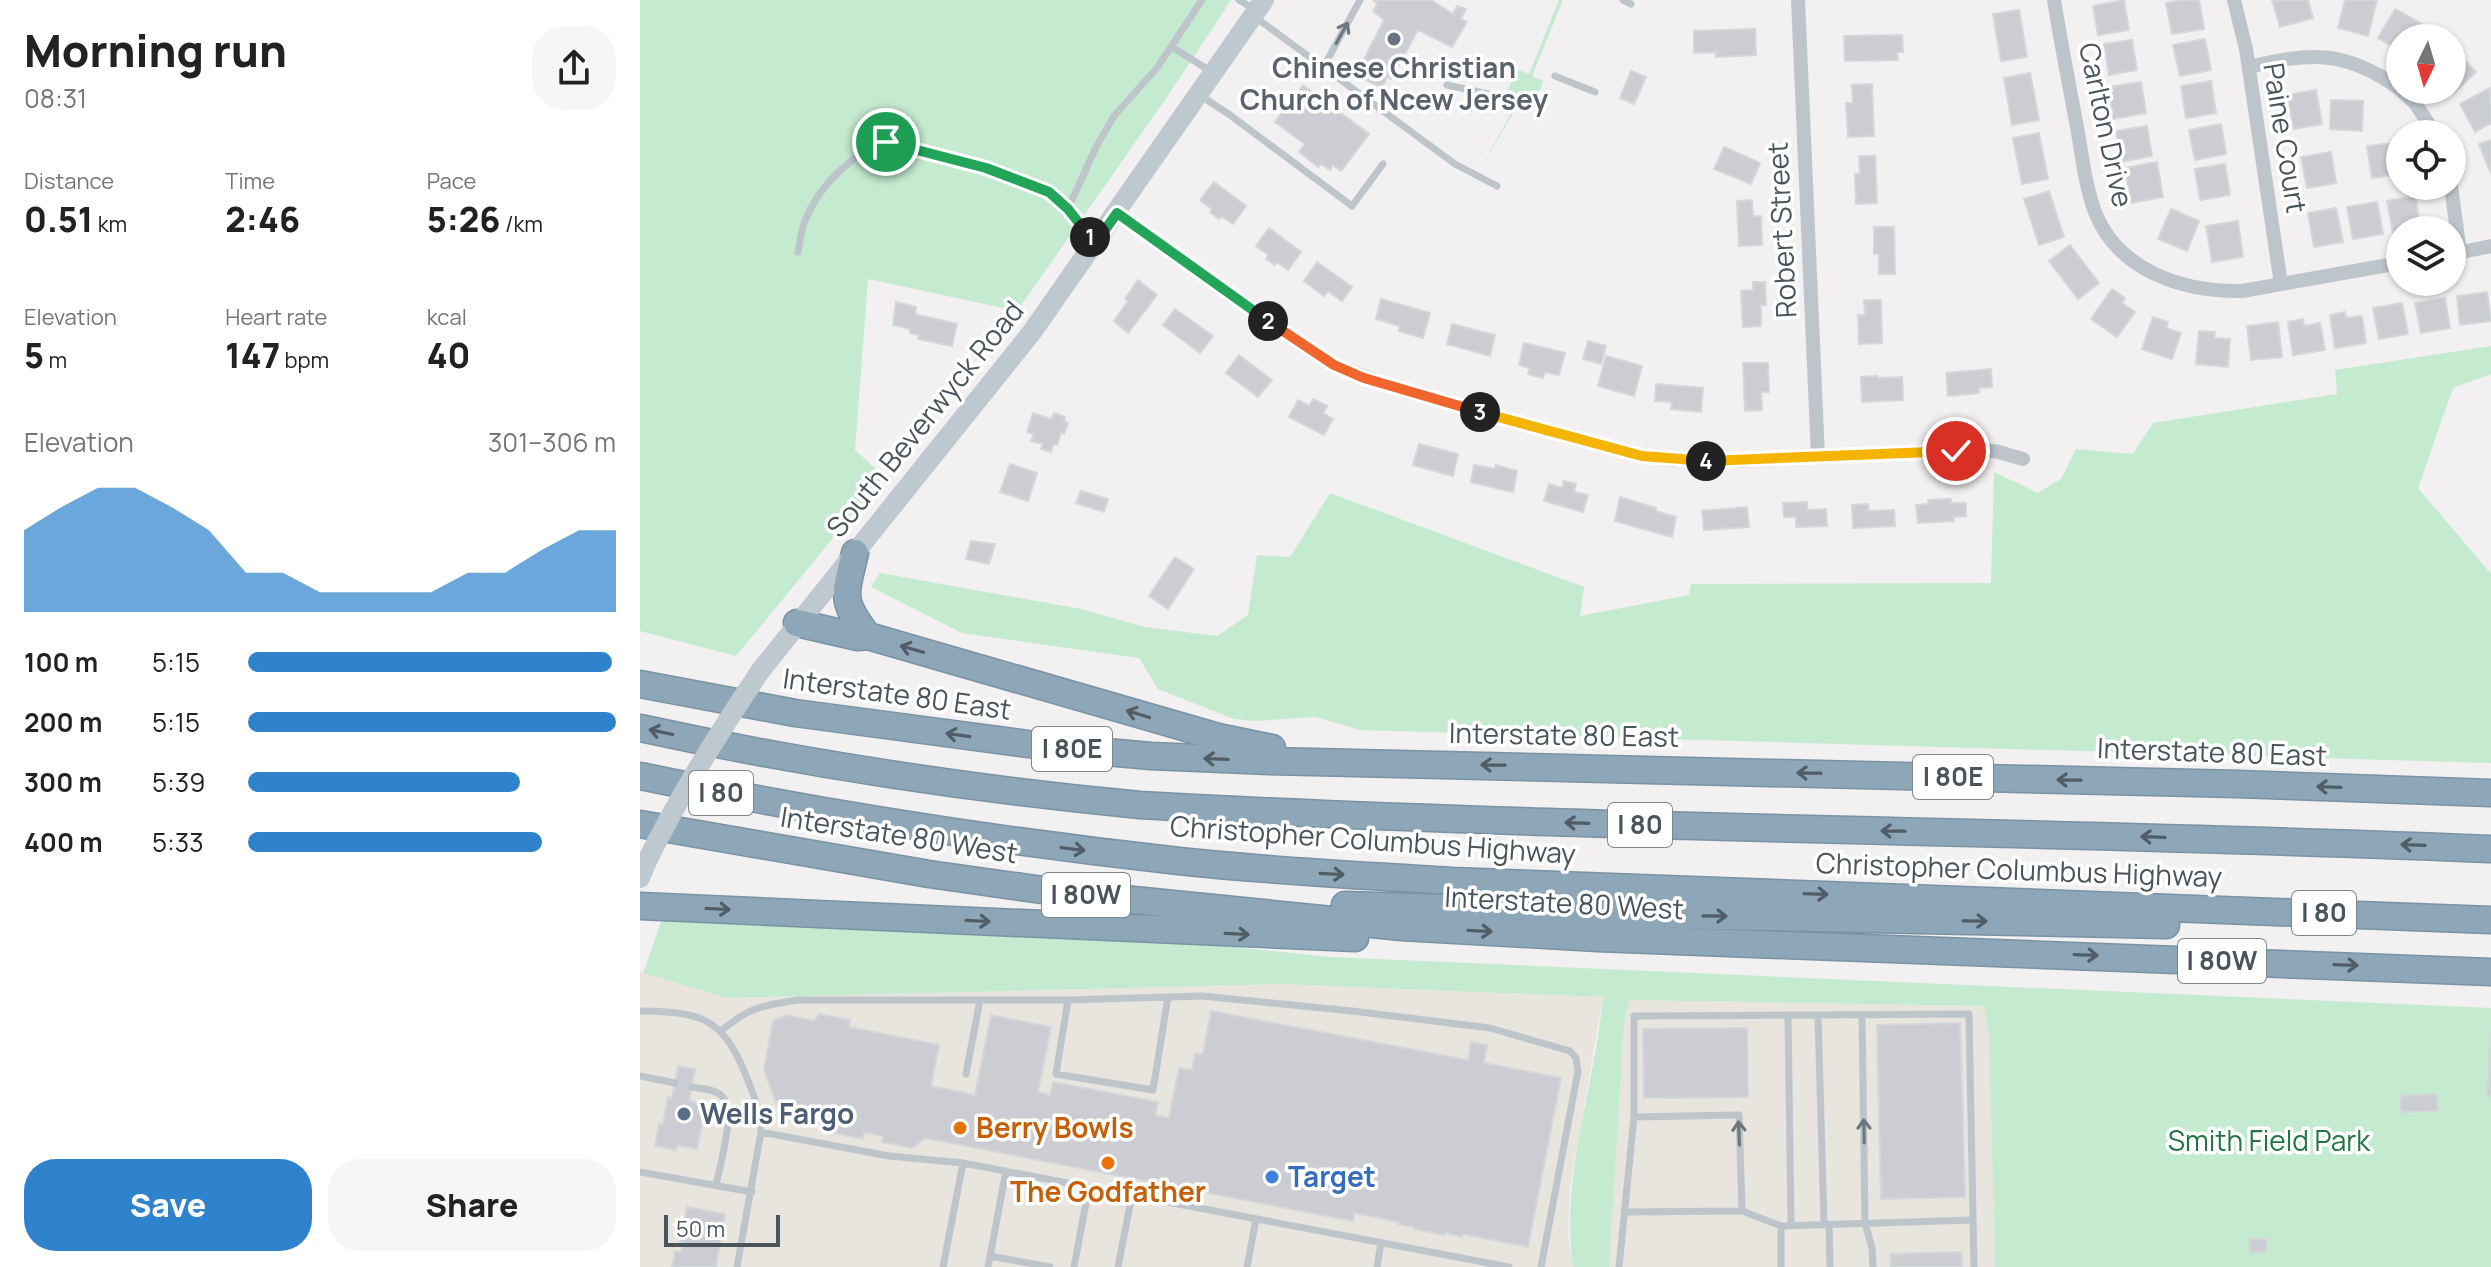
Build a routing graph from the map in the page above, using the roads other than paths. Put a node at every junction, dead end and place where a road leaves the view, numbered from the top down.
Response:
1 (1202, 0) edge
2 (1239, 0) edge
3 (1360, 0) edge
4 (1798, 0) edge
5 (2054, 0) edge
6 (2234, 0) edge
7 (1258, 9) edge
8 (1172, 47) junction
9 (1324, 66) junction
10 (2249, 67) junction
11 (1214, 73) junction
12 (1555, 76) dead end
13 (2386, 81) edge
14 (1447, 85) dead end
15 (1595, 92) dead end
16 (1199, 95) junction
17 (1493, 95) dead end
18 (1383, 164) dead end
19 (1497, 186) dead end
20 (1068, 209) junction
21 (1117, 213) junction
22 (1095, 244) junction
23 (2491, 246) edge
24 (798, 252) dead end
25 (2466, 252) edge
26 (2386, 265) edge
27 (2281, 284) junction
28 (1818, 457) junction
29 (2023, 459) dead end
30 (855, 553) junction
31 (797, 623) junction
32 (868, 636) junction
33 (640, 684) edge
34 (640, 728) edge
35 (1350, 762) junction
36 (640, 776) edge
37 (2491, 793) edge
38 (640, 824) edge
39 (772, 847) junction
40 (2491, 849) edge
41 (644, 870) edge
42 (640, 906) edge
43 (2241, 910) junction
44 (2491, 920) edge
45 (1402, 927) junction
46 (2491, 972) edge
47 (1168, 997) junction
48 (980, 1000) junction
49 (1068, 1000) junction
50 (640, 1011) edge
51 (1788, 1015) junction
52 (1818, 1015) junction
53 (1862, 1015) junction
54 (721, 1031) junction
55 (966, 1074) dead end
56 (640, 1076) edge
57 (675, 1083) dead end
58 (692, 1087) dead end
59 (1634, 1117) junction
60 (761, 1132) junction
61 (963, 1163) junction
62 (1006, 1171) junction
63 (640, 1172) edge
64 (716, 1186) junction
65 (1089, 1187) junction
66 (752, 1192) junction
67 (1132, 1195) junction
68 (1742, 1211) junction
69 (1624, 1212) junction
70 (1256, 1219) junction
71 (1972, 1220) junction
72 (1865, 1223) junction
73 (1826, 1224) junction
74 (1791, 1225) junction
75 (1781, 1226) junction
76 (1381, 1243) junction
77 (990, 1256) junction
78 (737, 1267) edge
79 (943, 1267) edge
80 (988, 1267) edge
81 (1050, 1267) edge
82 (1074, 1267) edge
83 (1118, 1267) edge
84 (1247, 1267) edge
85 (1377, 1267) edge
86 (1509, 1267) edge
87 (1541, 1267) edge
88 (1619, 1267) edge
89 (1781, 1267) edge
90 (1830, 1267) edge
91 (1873, 1267) edge
92 (1974, 1267) edge

1 - 8 lane
2 - 7 lane
9 -> 3 lane
4 - 28 street, Robert Street
5 - 27 street, Carlton Drive
6 - 10 street, Paine Court
7 - 9 lane
7 - 11 main road, South Beverwyck Road
8 - 11 lane
8 - 20 lane
9 - 19 lane
10 - 13 street
10 - 27 street, Paine Court
11 - 16 main road, South Beverwyck Road
12 - 15 lane
14 - 17 lane
16 - 18 lane
16 - 21 main road, South Beverwyck Road
20 - 22 lane
20 - 24 lane
21 - 22 main road, South Beverwyck Road
21 - 28 street
22 - 30 main road, South Beverwyck Road
23 - 25 street
26 - 27 street, Carlton Drive
28 - 29 street
30 - 31 main road, South Beverwyck Road
30 - 32 highway
31 - 32 highway
31 - 41 main road, South Beverwyck Road, bridge
35 -> 32 highway
35 -> 33 highway, Interstate 80 East / I 80E
40 -> 34 highway, Christopher Columbus Highway / I 80
37 -> 35 highway, Interstate 80 East / I 80E
36 -> 43 highway, Christopher Columbus Highway / I 80
38 - 39 highway, Interstate 80 West / I 80W
39 -> 43 highway
39 - 45 highway, Interstate 80 West / I 80W
42 -> 45 highway
43 - 44 highway, Christopher Columbus Highway / I 80
45 -> 46 highway, Interstate 80 West / I 80W
47 - 49 lane
47 - 49 lane
47 - 87 lane
48 - 49 lane
48 - 54 lane
48 - 55 lane
50 - 54 lane
51 - 52 lane
51 - 59 lane
51 - 74 lane
52 - 53 lane
52 - 73 lane
53 - 71 lane
72 -> 53 lane
54 - 60 lane
56 - 57 lane
58 - 64 lane
68 -> 59 lane
59 - 69 lane
60 - 61 lane
60 - 66 lane
61 - 62 lane
61 - 79 lane
62 - 65 lane
62 - 77 lane
63 - 64 lane
64 - 66 lane
65 - 67 lane
65 - 82 lane
66 - 78 lane
67 - 70 lane
67 - 83 lane
68 - 69 lane
68 - 75 lane
69 - 88 lane
70 - 76 lane
70 - 84 lane
71 - 72 lane
71 - 92 lane
72 - 73 lane
72 - 91 lane
73 - 74 lane
73 - 90 lane
74 - 75 lane
75 - 89 lane
76 - 85 lane
76 - 86 lane
77 - 80 lane
77 - 81 lane

